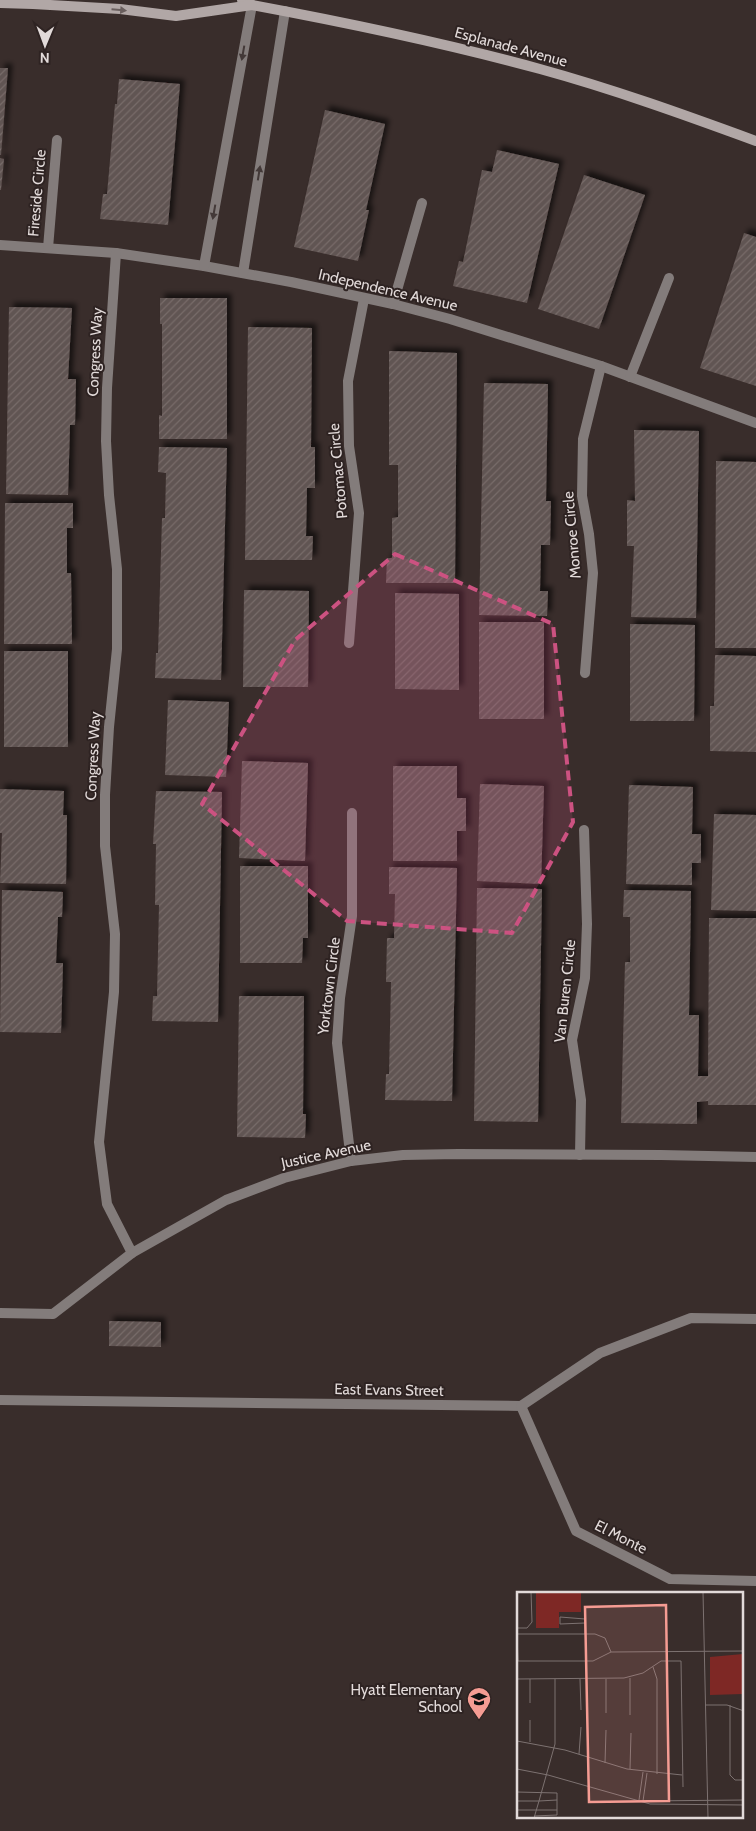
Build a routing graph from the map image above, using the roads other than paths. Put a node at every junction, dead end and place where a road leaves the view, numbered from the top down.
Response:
1 (247, 2) edge
2 (0, 4) edge
3 (285, 11) junction
4 (57, 140) dead end
5 (756, 141) edge
6 (422, 202) dead end
7 (0, 245) edge
8 (48, 248) junction
9 (116, 253) junction
10 (204, 266) junction
11 (243, 273) junction
12 (669, 278) dead end
13 (364, 298) junction
14 (393, 304) junction
15 (601, 366) junction
16 (630, 377) junction
17 (756, 423) edge
18 (349, 643) dead end
19 (585, 673) dead end
20 (352, 813) dead end
21 (584, 830) dead end
22 (580, 1154) junction
23 (756, 1157) edge
24 (351, 1161) junction
25 (132, 1253) junction
26 (0, 1313) edge
27 (756, 1319) edge
28 (0, 1400) edge
29 (521, 1406) junction
30 (756, 1580) edge

2 -> 1 main road, Esplanade Avenue
1 - 3 main road, Esplanade Avenue
1 -> 10 street
3 - 5 main road, Esplanade Avenue
11 -> 3 street
4 - 8 street, Fireside Circle
6 - 14 street
7 - 8 street, Independence Avenue
8 - 9 street, Independence Avenue
9 - 10 street, Independence Avenue
9 - 25 street, Congress Way
10 - 11 street, Independence Avenue
11 - 13 street, Independence Avenue
12 - 16 street
13 - 14 street, Independence Avenue
13 - 18 street, Potomac Circle
14 - 15 street, Independence Avenue
15 - 16 street, Independence Avenue
15 - 19 street, Monroe Circle
16 - 17 street, Independence Avenue
20 - 24 street, Yorktown Circle
21 - 22 street, Van Buren Circle
22 - 23 street, Justice Avenue
22 - 24 street, Justice Avenue
24 - 25 street, Justice Avenue
25 - 26 street, Justice Avenue
27 - 29 street
28 - 29 street, East Evans Street
29 - 30 street, El Monte

